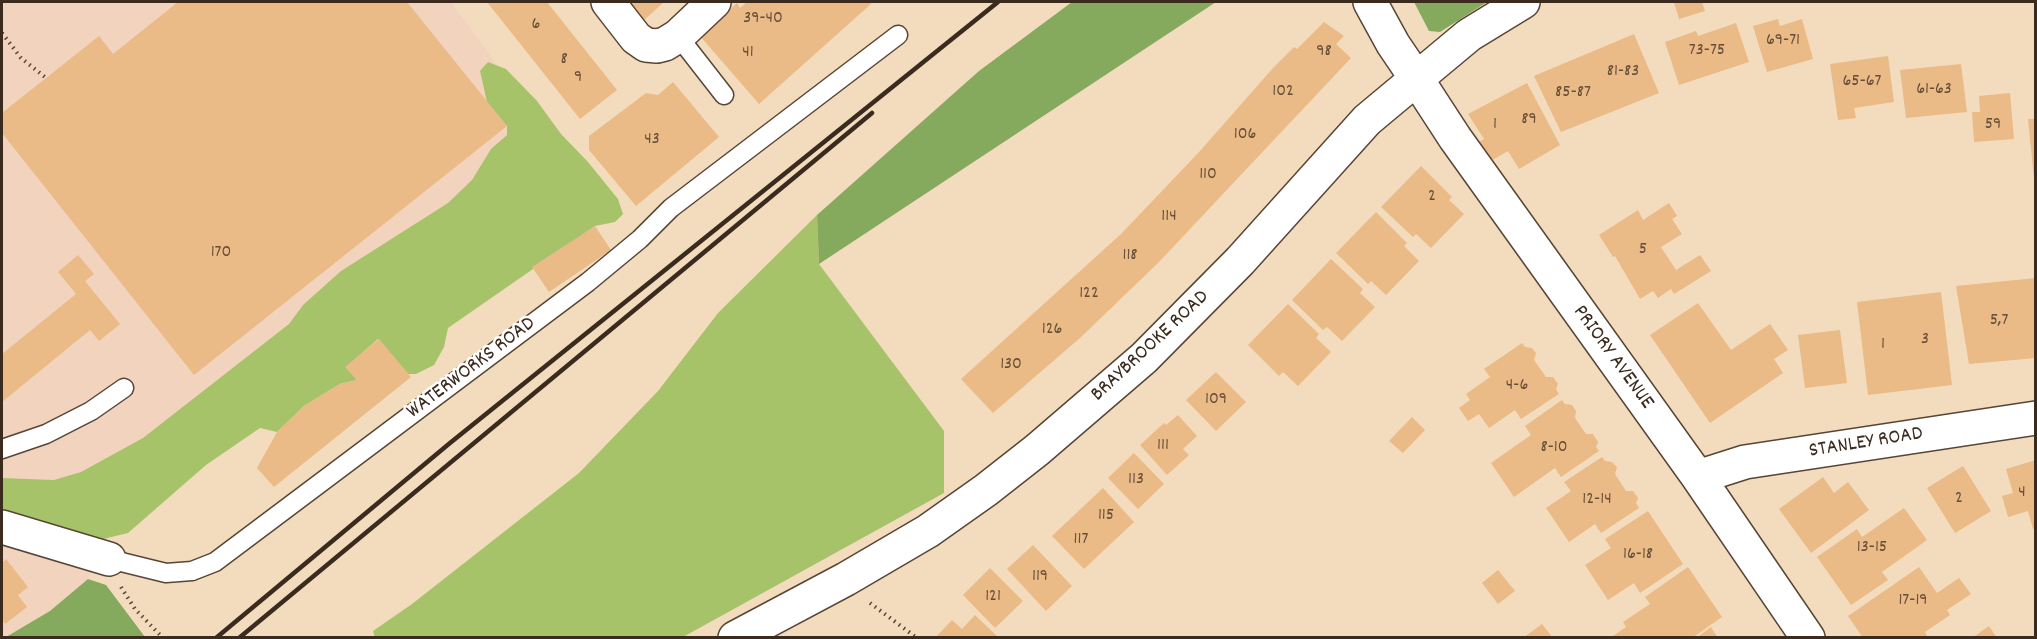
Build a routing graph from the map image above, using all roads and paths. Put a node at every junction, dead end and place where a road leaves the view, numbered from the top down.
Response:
1 (608, 2) edge
2 (714, 2) edge
3 (1370, 2) edge
4 (1523, 2) edge
5 (2, 33) edge
6 (898, 34) dead end
7 (678, 36) junction
8 (46, 78) dead end
9 (1416, 78) junction
10 (724, 95) dead end
11 (124, 388) dead end
12 (2036, 418) edge
13 (2, 449) edge
14 (1698, 477) junction
15 (2, 527) edge
16 (109, 559) junction
17 (846, 579) junction
18 (162, 638) edge
19 (735, 638) edge
20 (917, 638) edge
21 (1808, 638) edge

1 - 7 street
2 - 7 street
3 - 9 street, PRIORY AVENUE
4 - 9 street, BRAYBROOKE ROAD
5 - 8 path
6 - 16 lane, WATERWORKS ROAD
7 - 10 lane
9 - 14 street, PRIORY AVENUE
9 - 17 street, BRAYBROOKE ROAD
11 - 13 lane
12 - 14 street, STANLEY ROAD
14 - 21 street, PRIORY AVENUE
15 - 16 street, WATERWORKS ROAD
16 - 18 path
17 - 19 street, BRAYBROOKE ROAD
17 - 20 path

